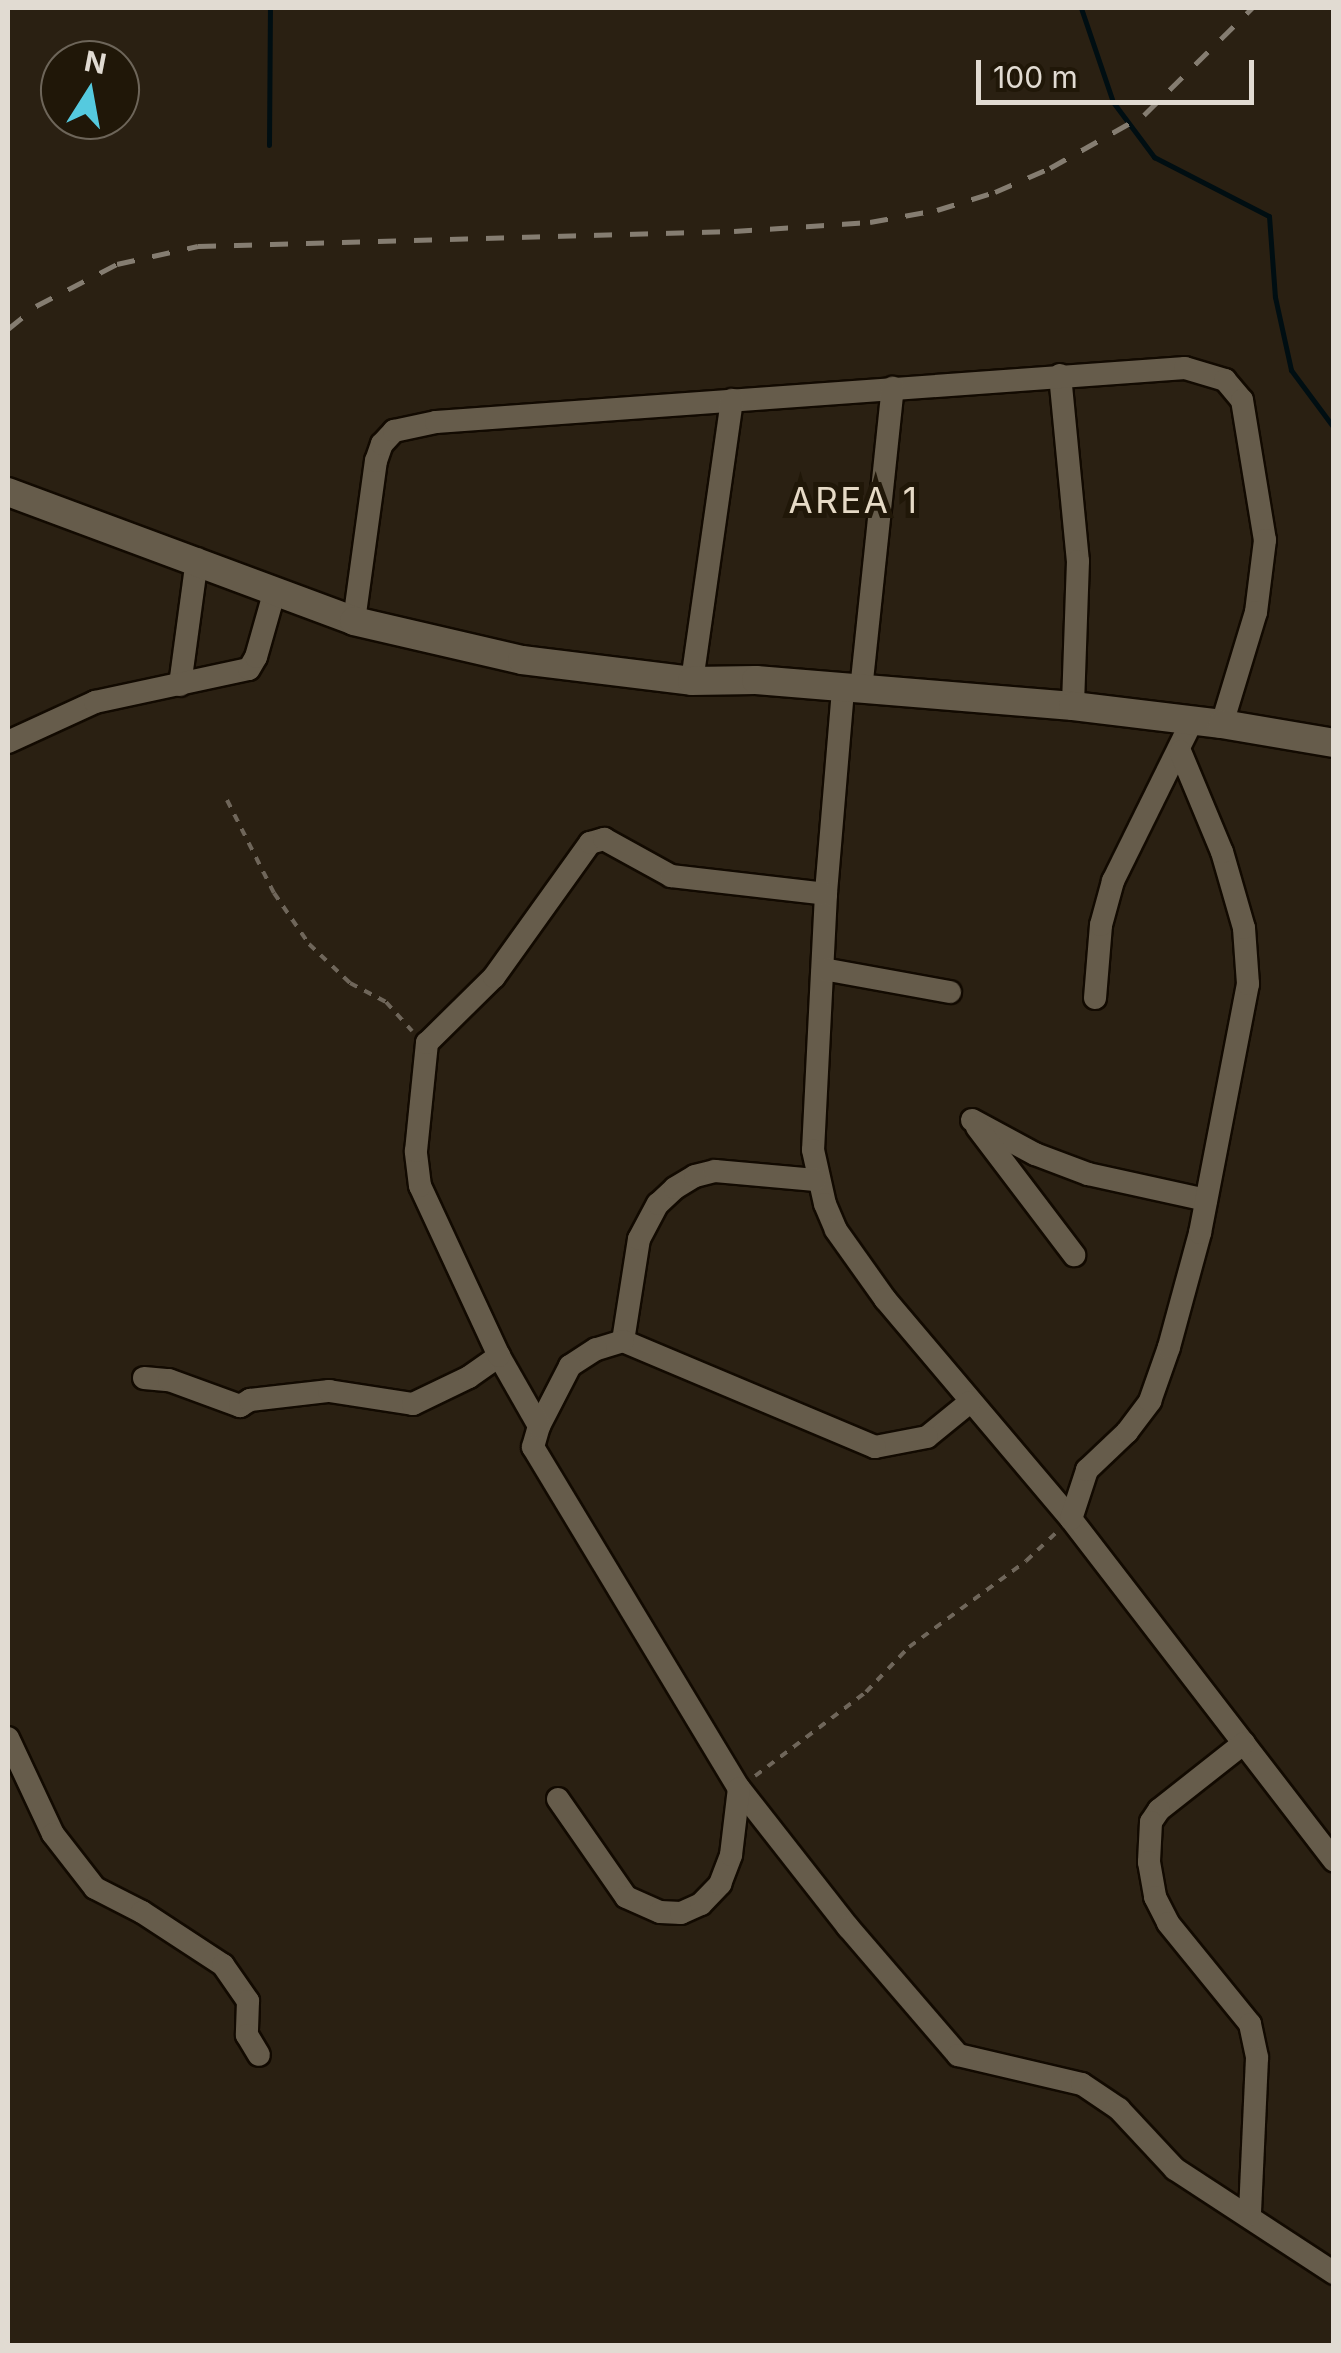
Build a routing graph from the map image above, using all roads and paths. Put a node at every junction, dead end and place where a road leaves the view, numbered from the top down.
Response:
1 (1060, 374) junction
2 (892, 388) junction
3 (732, 400) junction
4 (8, 492) edge
5 (197, 559) junction
6 (275, 590) junction
7 (354, 621) junction
8 (692, 681) junction
9 (180, 686) junction
10 (852, 690) junction
11 (1074, 706) junction
12 (1192, 721) junction
13 (1222, 724) junction
14 (8, 742) edge
15 (1334, 744) edge
16 (1180, 750) junction
17 (227, 800) dead end
18 (826, 894) junction
19 (823, 969) junction
20 (950, 992) dead end
21 (1095, 998) dead end
22 (428, 1043) junction
23 (816, 1180) junction
24 (1206, 1200) junction
25 (1074, 1254) dead end
26 (624, 1341) junction
27 (499, 1356) junction
28 (144, 1378) dead end
29 (970, 1402) junction
30 (539, 1426) junction
31 (1072, 1518) junction
32 (8, 1738) edge
33 (1244, 1743) junction
34 (740, 1788) junction
35 (558, 1798) dead end
36 (1334, 1860) edge
37 (259, 2056) dead end
38 (1250, 2215) junction
39 (1334, 2274) edge

1 - 2 street
1 - 11 street
1 - 13 street
2 - 3 street
2 - 10 street
3 - 7 street
3 - 8 street
4 - 5 main road
5 - 6 main road
5 - 9 street
6 - 7 main road
6 - 9 street
7 - 8 main road
8 - 10 main road
9 - 14 street
10 - 11 main road
10 - 18 street
11 - 12 main road
12 - 13 main road
12 - 16 street
13 - 15 main road
16 - 21 street
16 - 24 street
17 - 22 path
18 - 19 street
18 - 22 street
19 - 20 street
19 - 23 street
22 - 27 street
23 - 26 street
23 - 29 street
24 - 25 street
24 - 31 street
26 - 29 street
26 - 30 street
27 - 28 street
27 - 30 street
29 - 31 street
30 - 34 street
31 - 33 street
31 - 34 path
32 - 37 street
33 - 36 street
33 - 38 street
34 - 35 street
34 - 38 street
38 - 39 street

